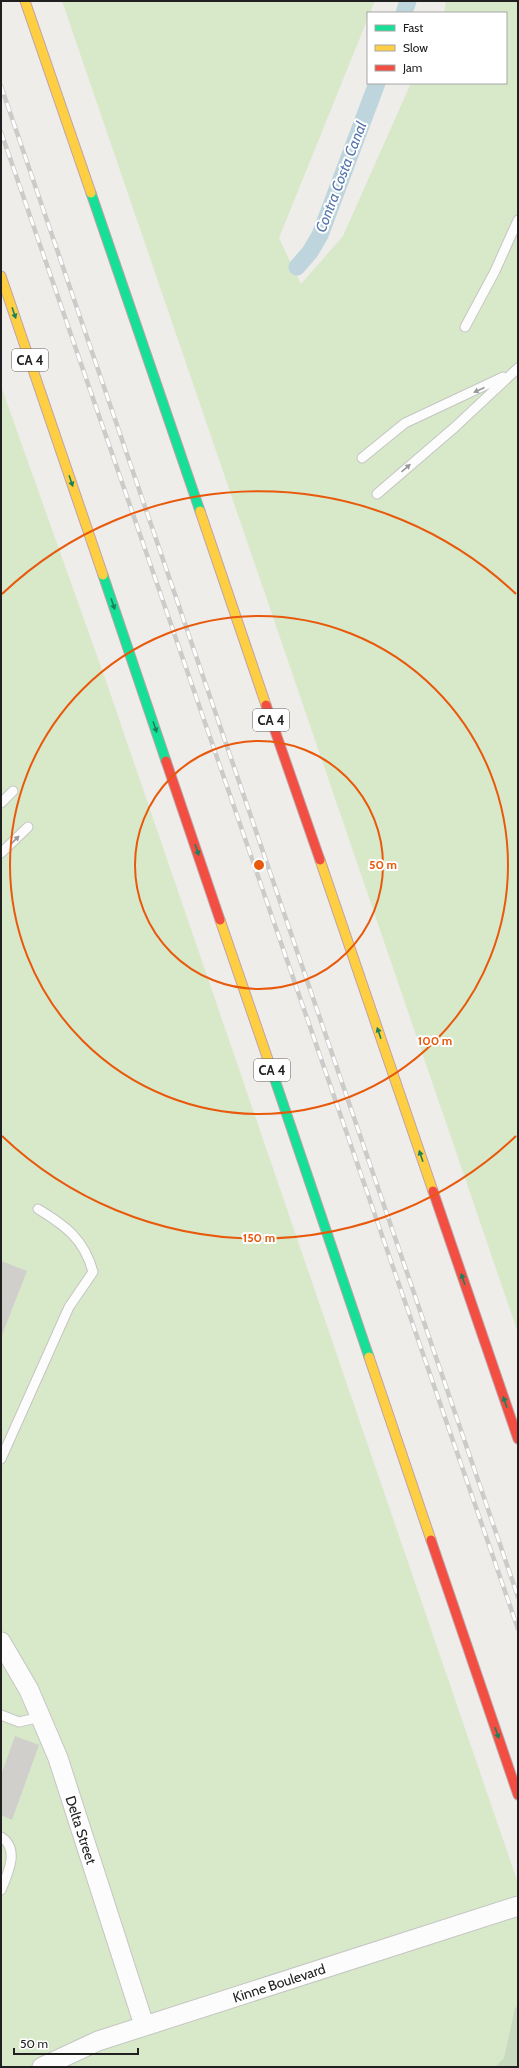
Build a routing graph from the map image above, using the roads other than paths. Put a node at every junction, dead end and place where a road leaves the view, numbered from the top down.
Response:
1 (25, 1) edge
2 (518, 220) edge
3 (1, 276) edge
4 (465, 327) dead end
5 (516, 370) edge
6 (362, 458) dead end
7 (377, 494) dead end
8 (13, 791) dead end
9 (1, 803) edge
10 (28, 827) dead end
11 (1, 853) edge
12 (38, 1209) dead end
13 (518, 1439) edge
14 (1, 1458) edge
15 (1, 1642) edge
16 (1, 1715) edge
17 (41, 1717) junction
18 (518, 1794) edge
19 (1, 1837) edge
20 (1, 1890) edge
21 (518, 1906) edge
22 (144, 2026) junction
23 (42, 2067) edge

13 -> 1 highway, CA 4
2 - 4 lane
3 -> 18 highway, CA 4
5 -> 6 lane
7 -> 5 lane
8 - 9 lane
11 -> 10 lane
12 - 14 lane
15 - 17 street, Delta Street
16 - 17 lane
17 - 22 street, Delta Street
19 - 20 lane
21 - 22 street, Kinne Boulevard
22 - 23 street, Kinne Boulevard

